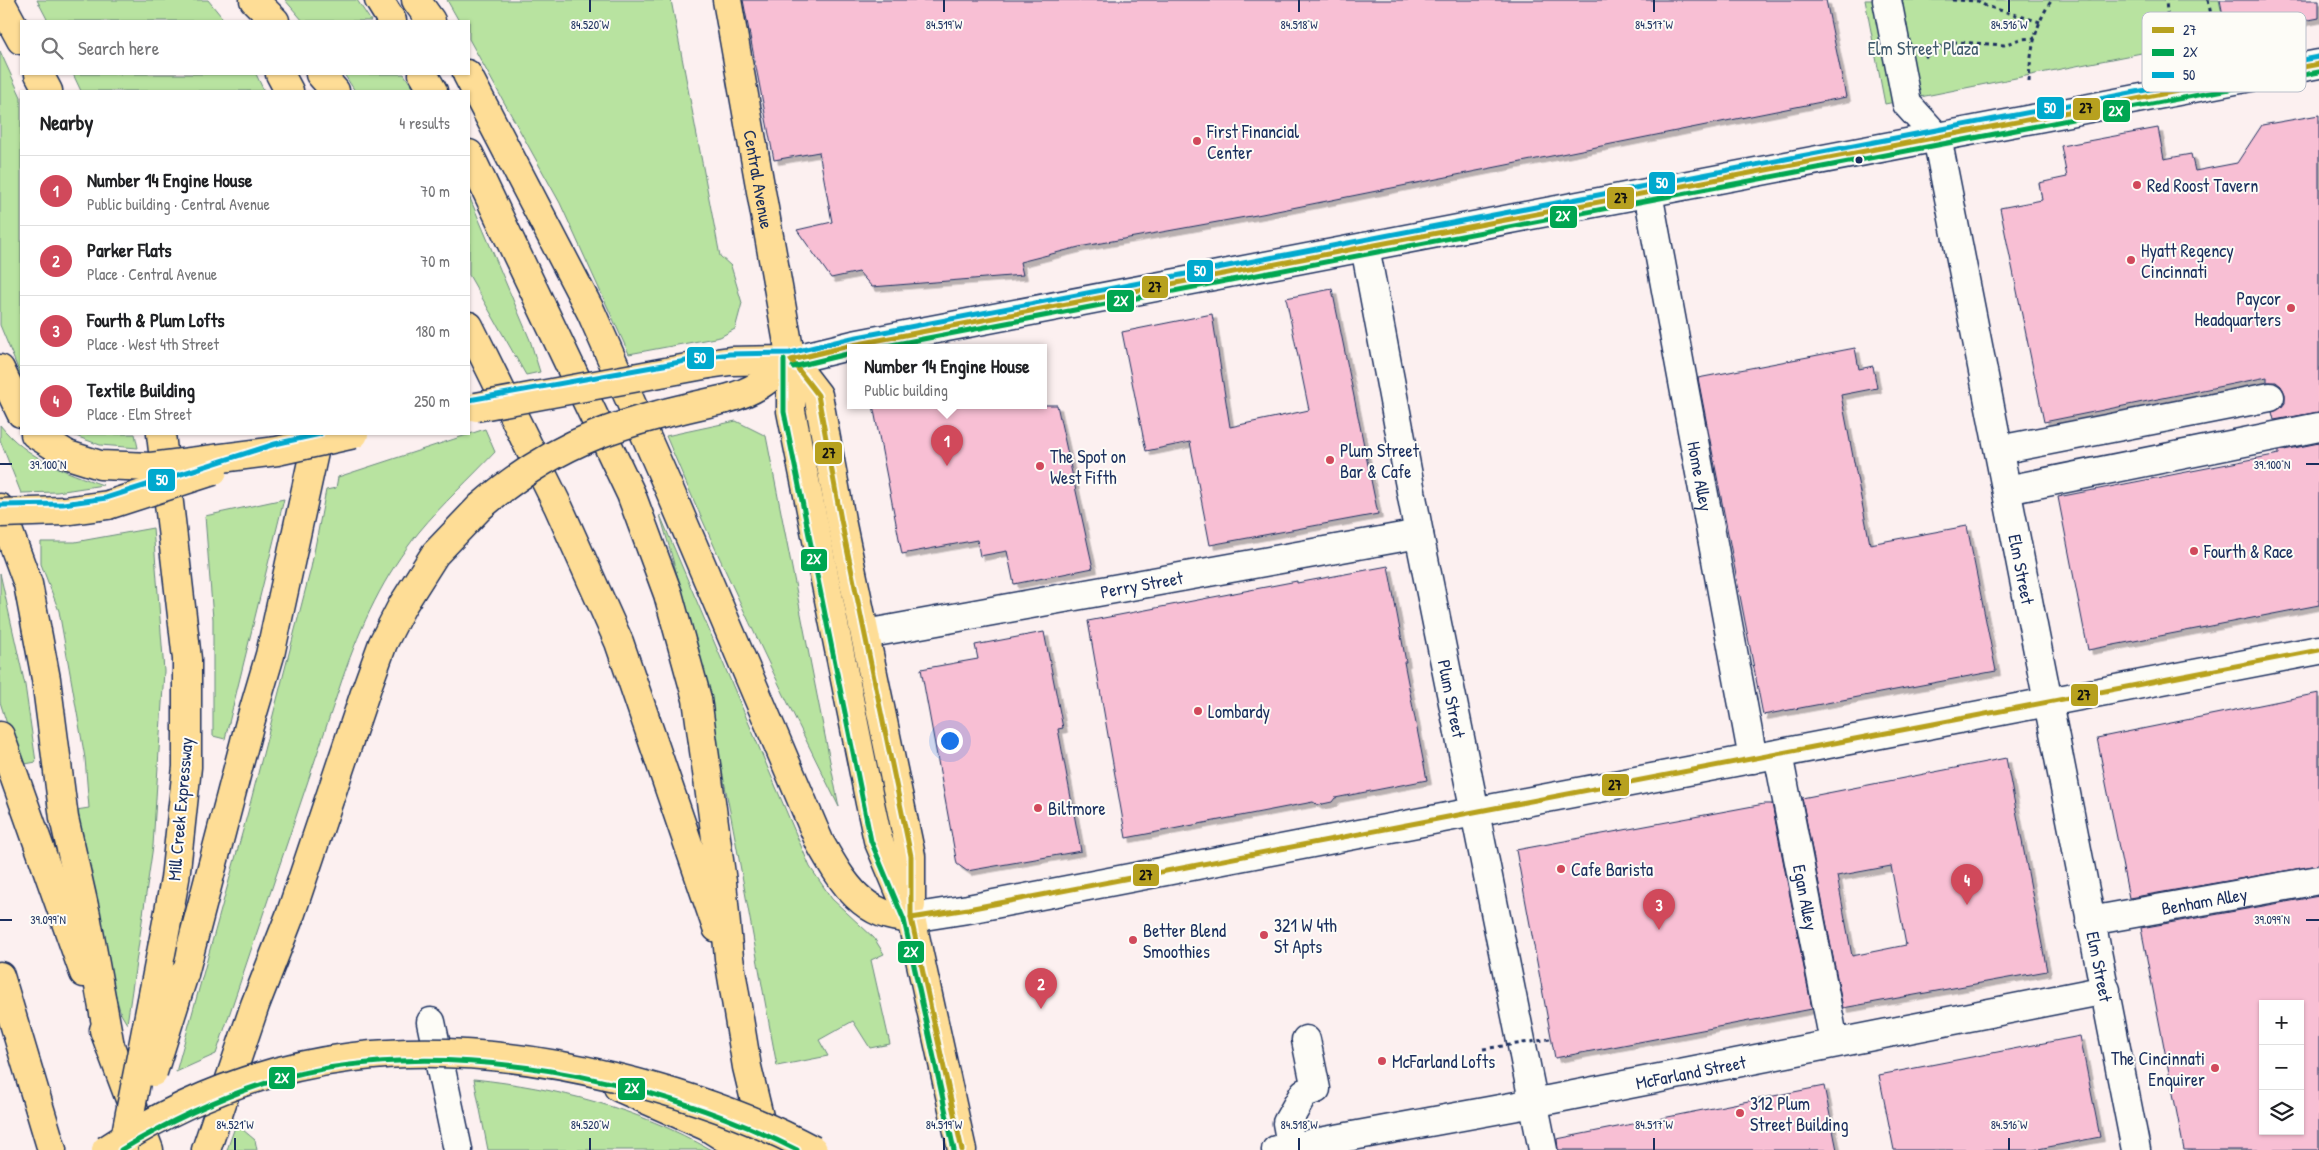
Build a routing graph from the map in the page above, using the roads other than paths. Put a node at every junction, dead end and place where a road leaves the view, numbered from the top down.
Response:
1 (236, 0) edge
2 (254, 0) edge
3 (379, 0) edge
4 (416, 0) edge
5 (727, 0) edge
6 (1887, 0) edge
7 (0, 1) edge
8 (249, 20) edge
9 (274, 20) edge
10 (391, 20) edge
11 (430, 20) edge
12 (20, 38) edge
13 (2319, 64) edge
14 (2306, 66) edge
15 (40, 75) edge
16 (280, 75) edge
17 (321, 75) edge
18 (423, 75) edge
19 (468, 75) edge
20 (47, 90) edge
21 (288, 90) edge
22 (334, 90) edge
23 (432, 90) edge
24 (2172, 92) edge
25 (1937, 137) junction
26 (470, 156) edge
27 (1648, 193) junction
28 (1365, 247) junction
29 (470, 328) edge
30 (858, 344) edge
31 (847, 346) edge
32 (791, 360) junction
33 (0, 369) edge
34 (2270, 397) dead end
35 (470, 408) edge
36 (20, 411) edge
37 (2319, 427) edge
38 (37, 435) edge
39 (161, 435) edge
40 (318, 435) edge
41 (349, 435) edge
42 (1999, 450) junction
43 (277, 451) junction
44 (2007, 490) junction
45 (0, 508) edge
46 (0, 513) edge
47 (1419, 534) junction
48 (865, 634) junction
49 (2319, 650) edge
50 (2048, 702) junction
51 (0, 736) edge
52 (1766, 756) junction
53 (1474, 812) junction
54 (2319, 880) edge
55 (911, 918) junction
56 (2090, 921) junction
57 (729, 958) junction
58 (0, 976) edge
59 (2106, 990) junction
60 (431, 1022) dead end
61 (1306, 1040) dead end
62 (1834, 1042) junction
63 (110, 1046) junction
64 (524, 1059) junction
65 (1533, 1103) junction
66 (1348, 1143) edge
67 (1287, 1149) edge
68 (52, 1150) edge
69 (106, 1150) edge
70 (122, 1150) edge
71 (128, 1150) edge
72 (149, 1150) edge
73 (206, 1150) edge
74 (458, 1150) edge
75 (744, 1150) edge
76 (767, 1150) edge
77 (813, 1150) edge
78 (962, 1150) edge
79 (1543, 1150) edge
80 (2136, 1150) edge

1 - 8 main road
2 - 9 main road
3 - 10 main road
4 - 11 main road
5 - 32 main road, Central Avenue
6 - 25 street
7 - 12 main road
13 - 14 street
15 - 20 main road
16 - 21 main road
17 - 22 main road
18 - 23 main road
19 - 55 main road
24 - 25 street
25 - 27 street
25 - 42 street, Elm Street
26 - 57 main road
27 - 28 street
27 - 52 street, Home Alley
28 - 30 street
28 - 47 street, Plum Street
29 - 57 main road
31 - 32 street
32 - 35 main road, bridge
32 - 48 main road, Central Avenue
32 - 55 main road, Central Avenue
32 - 73 main road, bridge
33 - 36 main road
34 - 42 street
37 - 44 street
38 - 43 main road, bridge
39 - 70 main road, Mill Creek Expressway, bridge
40 - 71 main road, bridge
41 - 43 main road, bridge
42 - 44 street, Elm Street
43 - 46 main road, bridge
44 - 50 street, Elm Street
45 - 63 main road
47 - 48 street, Perry Street
47 - 53 street, Plum Street
48 - 55 main road, Central Avenue
49 - 50 street
50 - 52 street
50 - 56 street, Elm Street
51 - 63 main road
52 - 53 street
52 - 62 street, Egan Alley
53 - 55 street
53 - 65 street, Plum Street
54 - 56 street, Benham Alley
55 - 78 main road, Central Avenue
56 - 59 street, Elm Street
57 - 76 main road
58 - 68 main road
59 - 62 street, McFarland Street
59 - 80 street, Elm Street
60 - 74 street
61 - 67 street
62 - 65 street, McFarland Street
63 - 72 main road
64 - 69 main road, bridge
64 - 75 main road, bridge
64 - 77 main road, bridge
65 - 66 street, McFarland Street
65 - 79 street, Plum Street
66 - 67 street, McFarland Street

